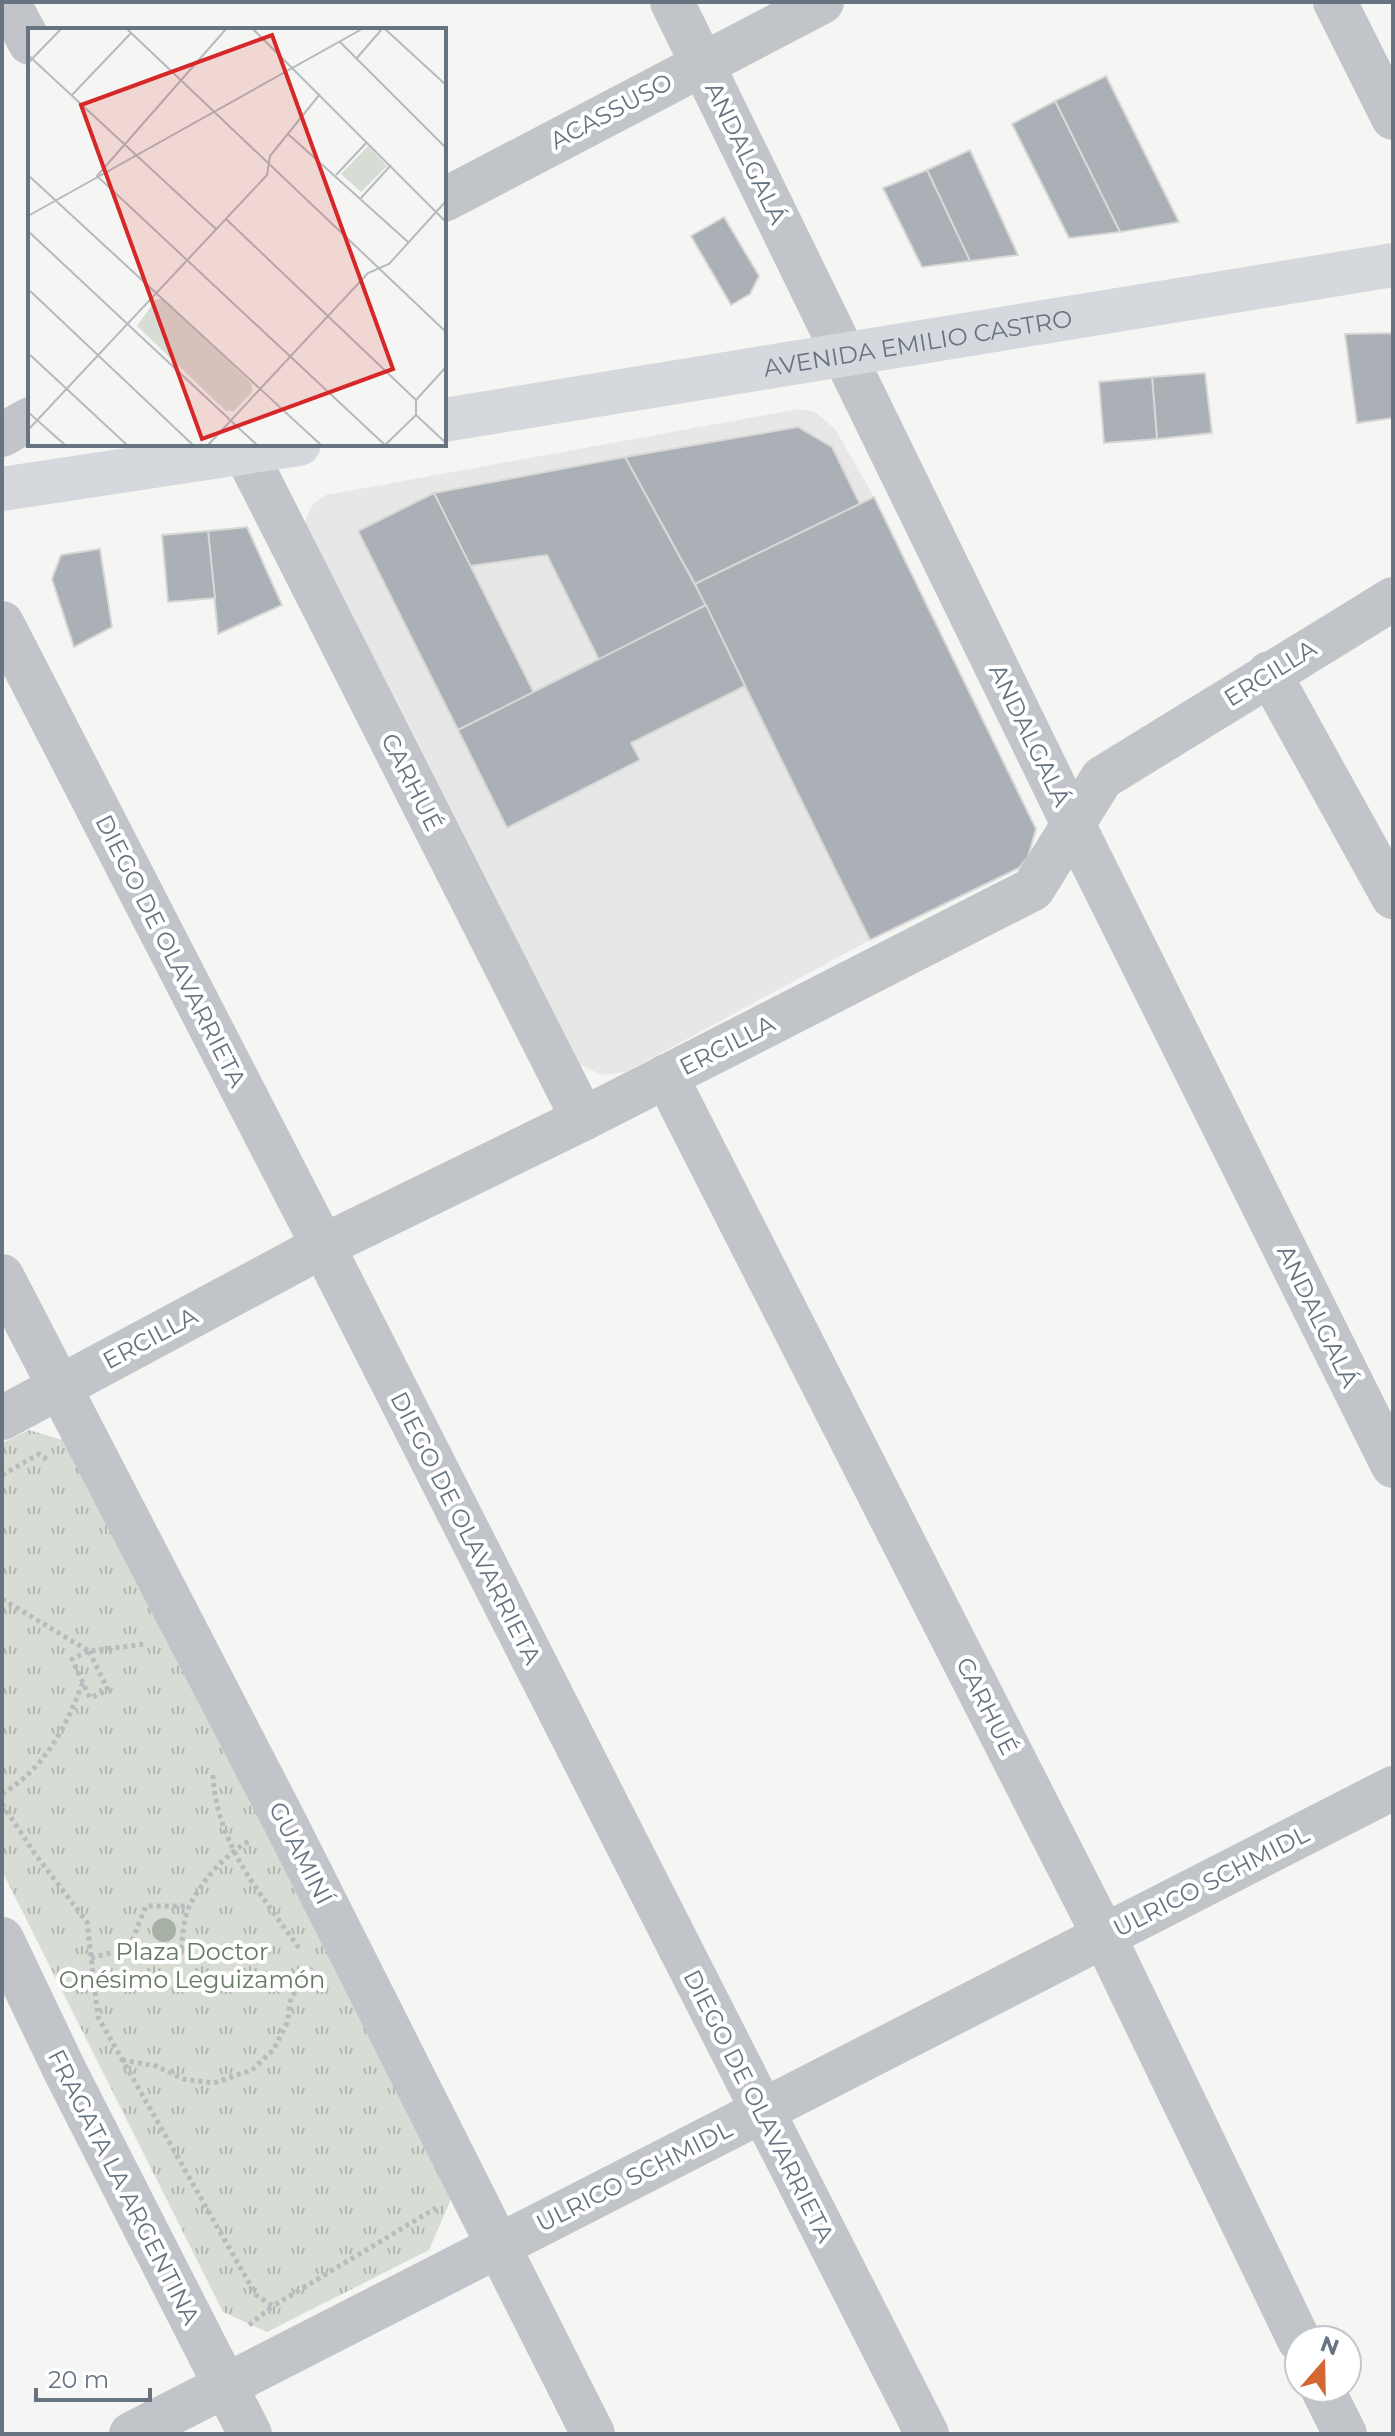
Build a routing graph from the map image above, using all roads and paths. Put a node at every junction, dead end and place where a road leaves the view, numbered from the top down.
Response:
1 (8, 2) edge
2 (672, 2) edge
3 (822, 2) edge
4 (1335, 2) edge
5 (28, 39) edge
6 (702, 64) junction
7 (1393, 118) edge
8 (446, 199) edge
9 (1393, 265) edge
10 (846, 355) junction
11 (28, 420) edge
12 (446, 420) edge
13 (2, 435) edge
14 (271, 446) edge
15 (243, 448) edge
16 (2, 489) edge
17 (1393, 599) edge
18 (2, 623) edge
19 (1269, 673) junction
20 (1073, 824) junction
21 (1393, 897) edge
22 (666, 1076) junction
23 (583, 1119) junction
24 (323, 1246) junction
25 (2, 1276) edge
26 (60, 1386) junction
27 (2, 1418) edge
28 (1393, 1466) edge
29 (57, 1467) dead end
30 (2, 1475) edge
31 (2, 1599) edge
32 (138, 1630) dead end
33 (145, 1644) junction
34 (89, 1651) junction
35 (152, 1657) dead end
36 (83, 1682) junction
37 (212, 1763) dead end
38 (1393, 1788) edge
39 (2, 1794) edge
40 (2, 1804) edge
41 (286, 1824) junction
42 (231, 1851) junction
43 (189, 1906) junction
44 (1104, 1936) junction
45 (2, 1939) edge
46 (129, 1948) junction
47 (303, 1954) dead end
48 (91, 1958) junction
49 (320, 1981) dead end
50 (122, 2060) junction
51 (761, 2110) junction
52 (436, 2208) dead end
53 (500, 2246) junction
54 (1291, 2324) edge
55 (225, 2386) junction
56 (1330, 2404) edge
57 (131, 2434) edge
58 (250, 2434) edge
59 (593, 2434) edge
60 (927, 2434) edge
61 (1345, 2434) edge

1 - 5 street
2 - 6 street, ANDALGALÁ
3 - 6 street, ACASSUSO
4 - 7 street
6 - 8 street, ACASSUSO
6 - 10 street, ANDALGALÁ
9 - 10 main road, AVENIDA EMILIO CASTRO
10 - 12 main road, AVENIDA EMILIO CASTRO
10 - 20 street, ANDALGALÁ
11 - 13 street
14 - 15 main road
15 - 16 main road
15 - 23 street, CARHUÉ
17 - 19 street, ERCILLA
18 - 24 street, DIEGO DE OLAVARRIETA
19 - 20 street, ERCILLA
19 - 21 street
20 - 22 street, ERCILLA
20 - 28 street, ANDALGALÁ
22 - 23 street, ERCILLA
22 - 44 street, CARHUÉ
23 - 24 street, ERCILLA
24 - 26 street, ERCILLA
24 - 51 street, DIEGO DE OLAVARRIETA
25 - 26 street, GUAMINÍ
26 - 27 street, ERCILLA
26 - 41 street, GUAMINÍ
29 - 30 path
31 - 34 path
32 - 33 path
33 - 34 path
33 - 35 path
34 - 36 path
34 - 36 path
36 - 39 path
37 - 42 path
38 - 44 street, ULRICO SCHMIDL
40 - 48 path
41 - 42 path
41 - 53 street, GUAMINÍ
42 - 43 path
42 - 47 path
43 - 46 path
43 - 46 path
44 - 51 street, ULRICO SCHMIDL
44 - 54 street, CARHUÉ
45 - 55 street, FRAGATA LA ARGENTINA
46 - 48 path
48 - 50 path
49 - 50 path
50 - 52 path
51 - 53 street, ULRICO SCHMIDL
51 - 60 street, DIEGO DE OLAVARRIETA
53 - 55 street, ULRICO SCHMIDL
53 - 59 street, GUAMINÍ
55 - 57 street, ULRICO SCHMIDL
55 - 58 street, FRAGATA LA ARGENTINA
56 - 61 street

